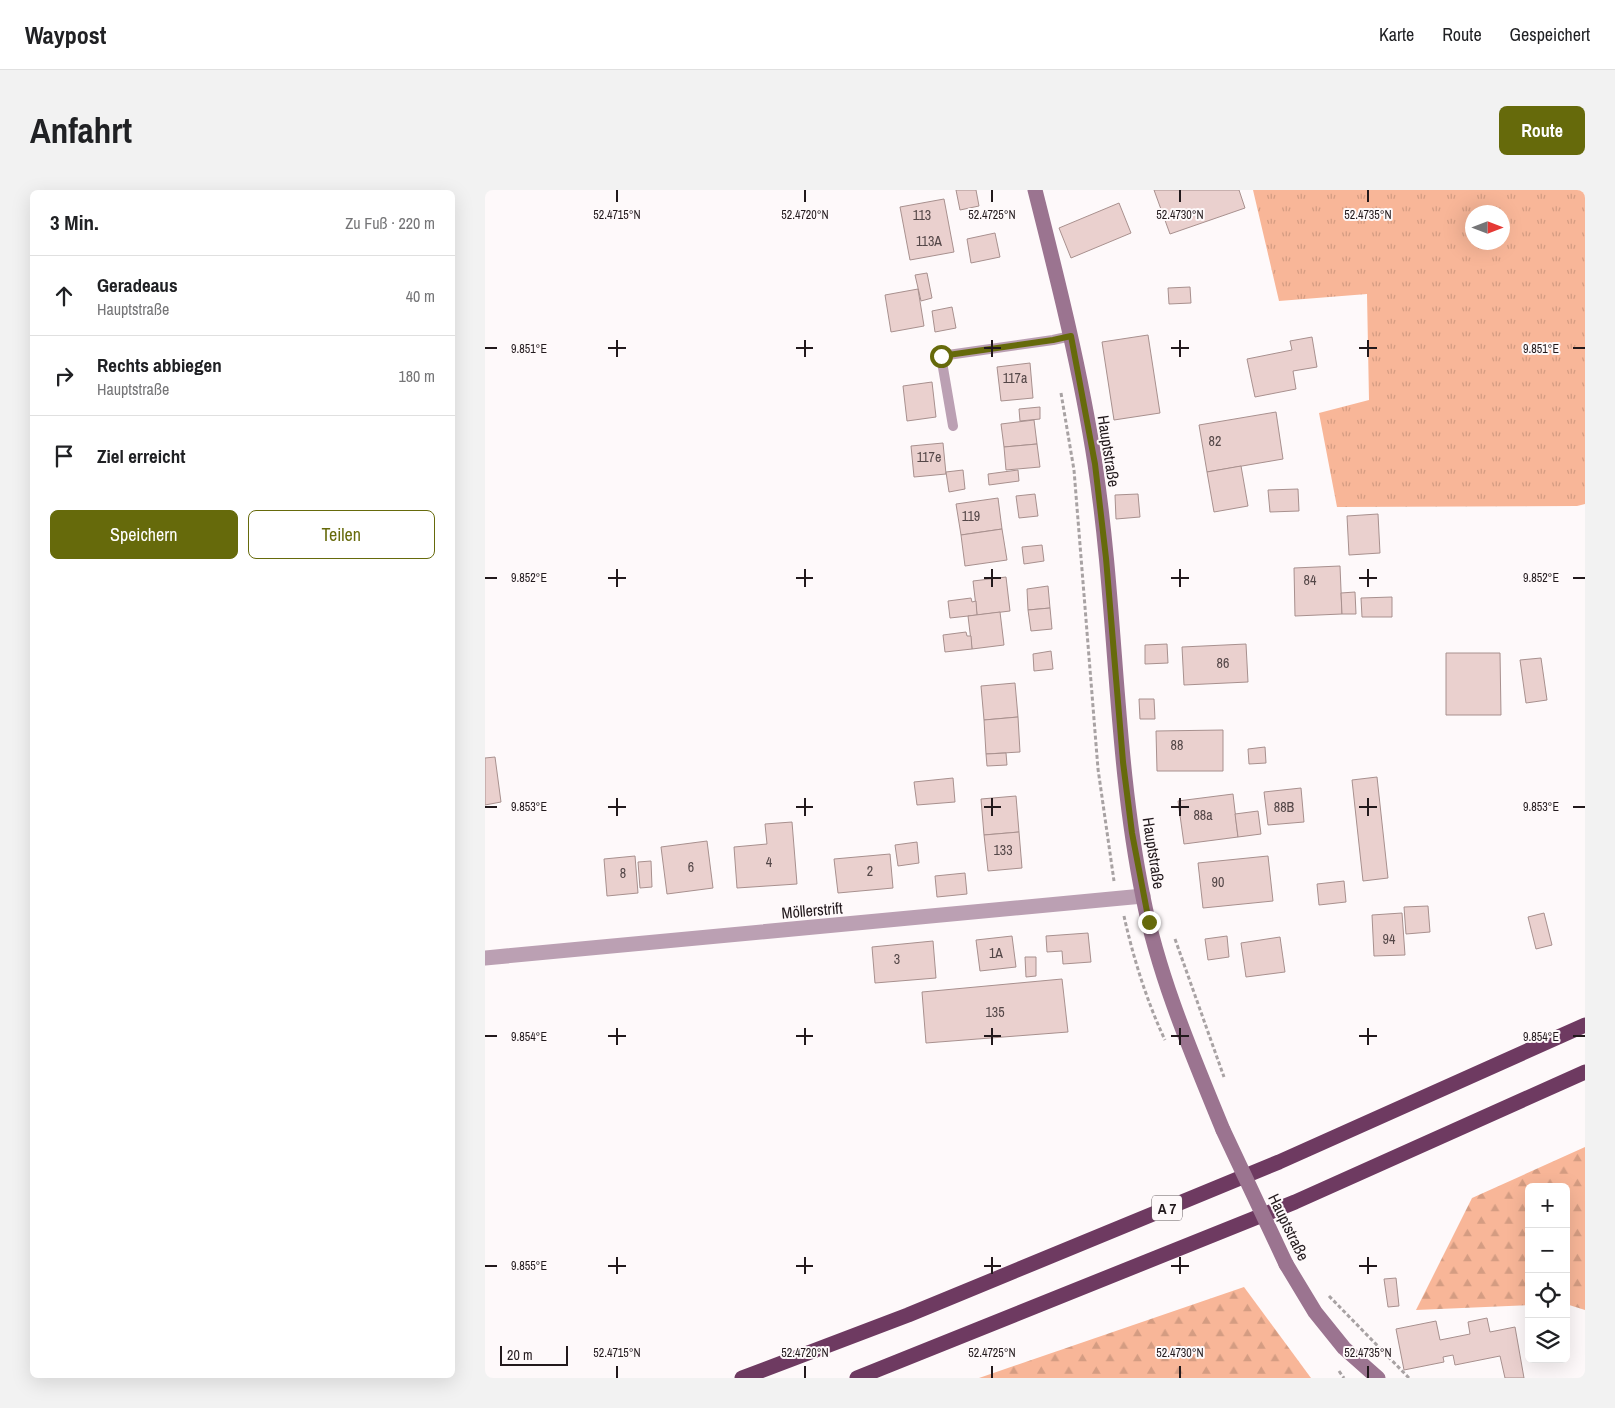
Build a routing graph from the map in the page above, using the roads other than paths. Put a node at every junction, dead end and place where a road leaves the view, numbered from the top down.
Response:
1 (1035, 190) edge
2 (1071, 336) junction
3 (953, 426) dead end
4 (1143, 896) junction
5 (485, 958) edge
6 (1585, 1025) edge
7 (1585, 1072) edge
8 (742, 1378) edge
9 (857, 1378) edge
10 (1378, 1378) edge

1 - 2 main road, Hauptstraße
2 - 3 lane
2 - 4 main road, Hauptstraße
4 - 5 street, Möllerstrift
4 - 10 main road, Hauptstraße, bridge
6 - 8 highway, A 7
7 - 9 highway

